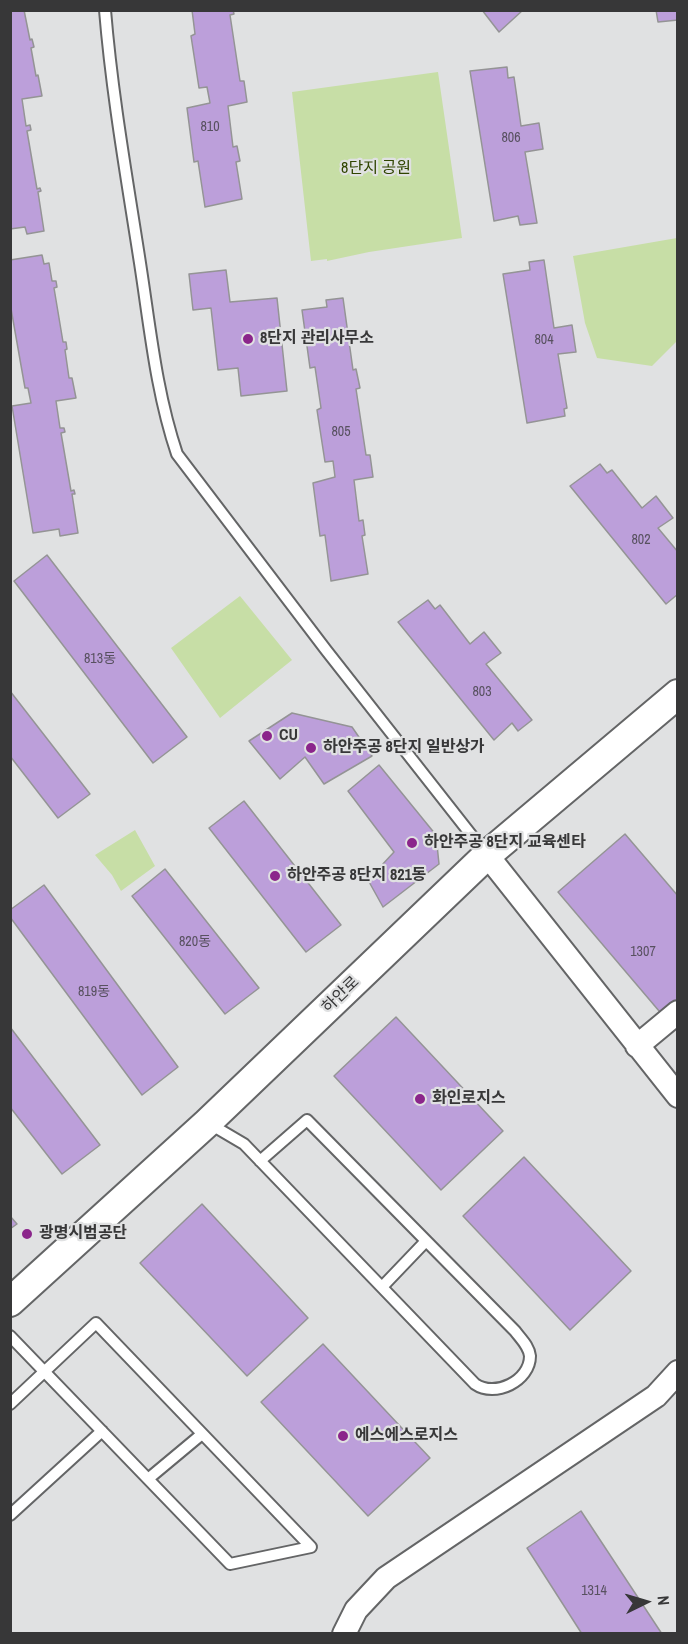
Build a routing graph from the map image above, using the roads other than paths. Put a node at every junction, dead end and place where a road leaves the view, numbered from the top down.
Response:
1 (105, 10) edge
2 (678, 694) edge
3 (487, 855) junction
4 (678, 1012) edge
5 (638, 1046) junction
6 (678, 1096) edge
7 (207, 1123) junction
8 (260, 1161) junction
9 (426, 1240) junction
10 (382, 1287) junction
11 (10, 1302) edge
12 (10, 1336) edge
13 (45, 1371) junction
14 (678, 1372) edge
15 (10, 1404) edge
16 (102, 1431) junction
17 (202, 1434) junction
18 (148, 1479) junction
19 (10, 1515) edge
20 (344, 1634) edge

1 - 3 lane
2 - 3 street, 하안로
3 - 5 street
3 - 7 street, 하안로
4 - 5 street
5 - 6 street
7 - 8 lane
7 - 11 street, 하안로
8 - 9 lane
8 - 10 lane
9 - 10 lane
9 - 10 lane
12 - 13 lane
13 - 15 lane
13 - 16 lane
13 - 17 lane
14 - 20 street
16 - 18 lane
16 - 19 lane
17 - 18 lane
17 - 18 lane

